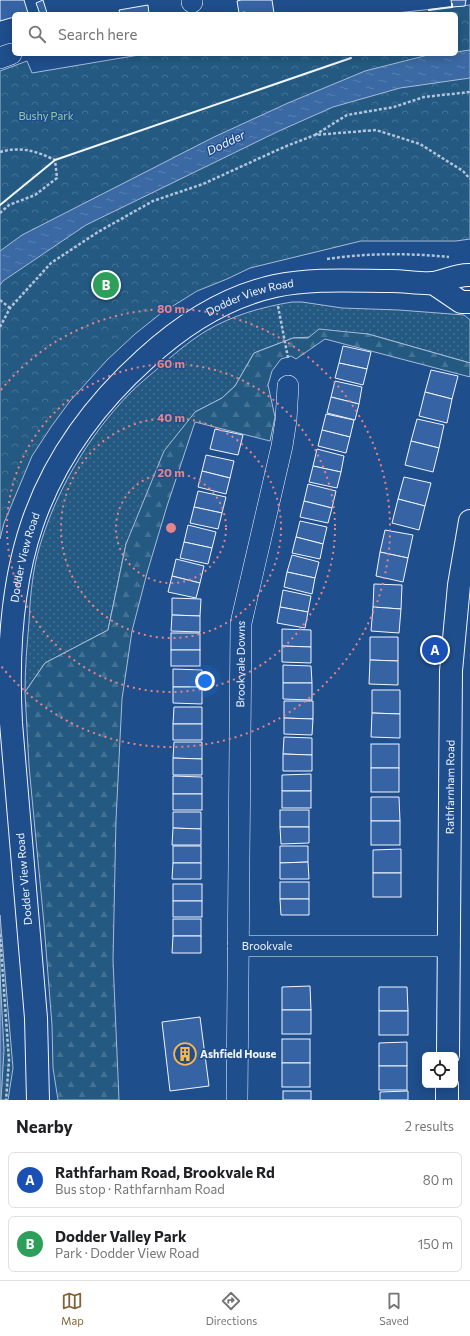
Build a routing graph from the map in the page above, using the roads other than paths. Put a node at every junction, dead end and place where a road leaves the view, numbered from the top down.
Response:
1 (470, 275) edge
2 (433, 283) junction
3 (470, 302) edge
4 (288, 386) dead end
5 (469, 525) edge
6 (238, 946) junction
7 (449, 946) junction
8 (448, 1052) edge
9 (447, 1088) edge
10 (38, 1100) edge
11 (237, 1100) edge
12 (447, 1100) edge

1 - 2 main road, Dodder View Road
2 - 3 main road
2 - 10 main road, Dodder View Road
4 - 6 street, Brookvale Downs
5 - 7 main road, Rathfarnham Road
6 - 7 street, Brookvale
6 - 11 street, Brookvale
7 - 8 main road, Rathfarnham Road
9 - 12 main road

